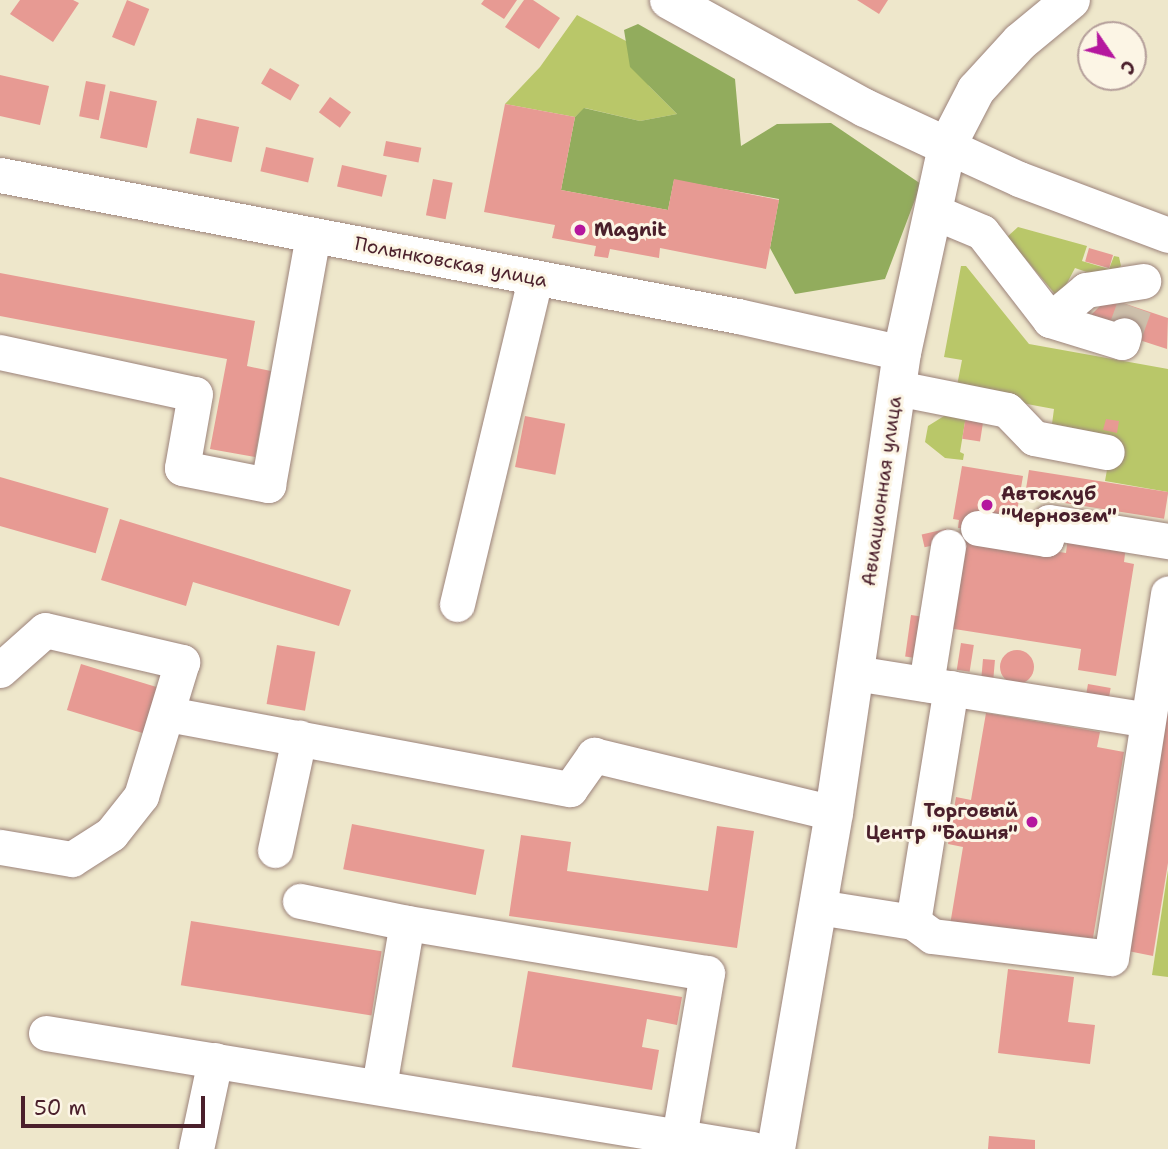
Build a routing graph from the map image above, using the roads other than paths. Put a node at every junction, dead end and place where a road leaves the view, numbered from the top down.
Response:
1 (669, 0) edge
2 (1071, 0) edge
3 (947, 146) junction
4 (0, 175) edge
5 (932, 211) junction
6 (1165, 234) edge
7 (313, 236) junction
8 (535, 278) junction
9 (1134, 307) junction
10 (1050, 320) junction
11 (0, 352) edge
12 (900, 371) junction
13 (1107, 452) dead end
14 (978, 528) dead end
15 (1168, 541) edge
16 (948, 547) dead end
17 (1168, 593) edge
18 (457, 604) dead end
19 (0, 670) edge
20 (855, 673) junction
21 (939, 686) junction
22 (168, 714) junction
23 (1147, 720) junction
24 (299, 738) junction
25 (834, 813) junction
26 (0, 847) edge
27 (275, 850) dead end
28 (300, 901) dead end
29 (818, 906) junction
30 (913, 922) junction
31 (407, 923) junction
32 (46, 1033) dead end
33 (215, 1060) junction
34 (379, 1086) junction
35 (679, 1136) junction
36 (622, 1138) edge
37 (196, 1149) edge
38 (753, 1149) edge
39 (776, 1149) edge

1 - 3 main road
2 - 3 main road, Авиационная улица
3 - 5 main road, Авиационная улица
3 - 6 street
4 - 7 street, Полынковская улица
5 - 10 street
5 - 12 main road, Авиационная улица
6 - 9 street
7 - 8 street, Полынковская улица
7 - 11 street
8 - 12 street, Полынковская улица
8 - 18 street
9 - 10 street
9 - 10 street
12 - 13 street, Полынковская улица
12 - 20 main road, Авиационная улица
14 - 15 street
16 - 21 street
17 - 23 street
19 - 22 street
20 - 21 street
20 - 25 main road, Авиационная улица
21 - 23 street
21 - 30 street
22 - 24 street
22 - 26 street
23 - 30 street
24 - 25 street
24 - 27 street
25 - 29 main road, Авиационная улица
28 - 31 street
29 - 30 street
29 - 39 main road, Авиационная улица
31 - 34 street
31 - 35 street
32 - 33 street
33 - 34 street
33 - 37 street
34 - 36 street
35 - 36 street
35 - 38 street

